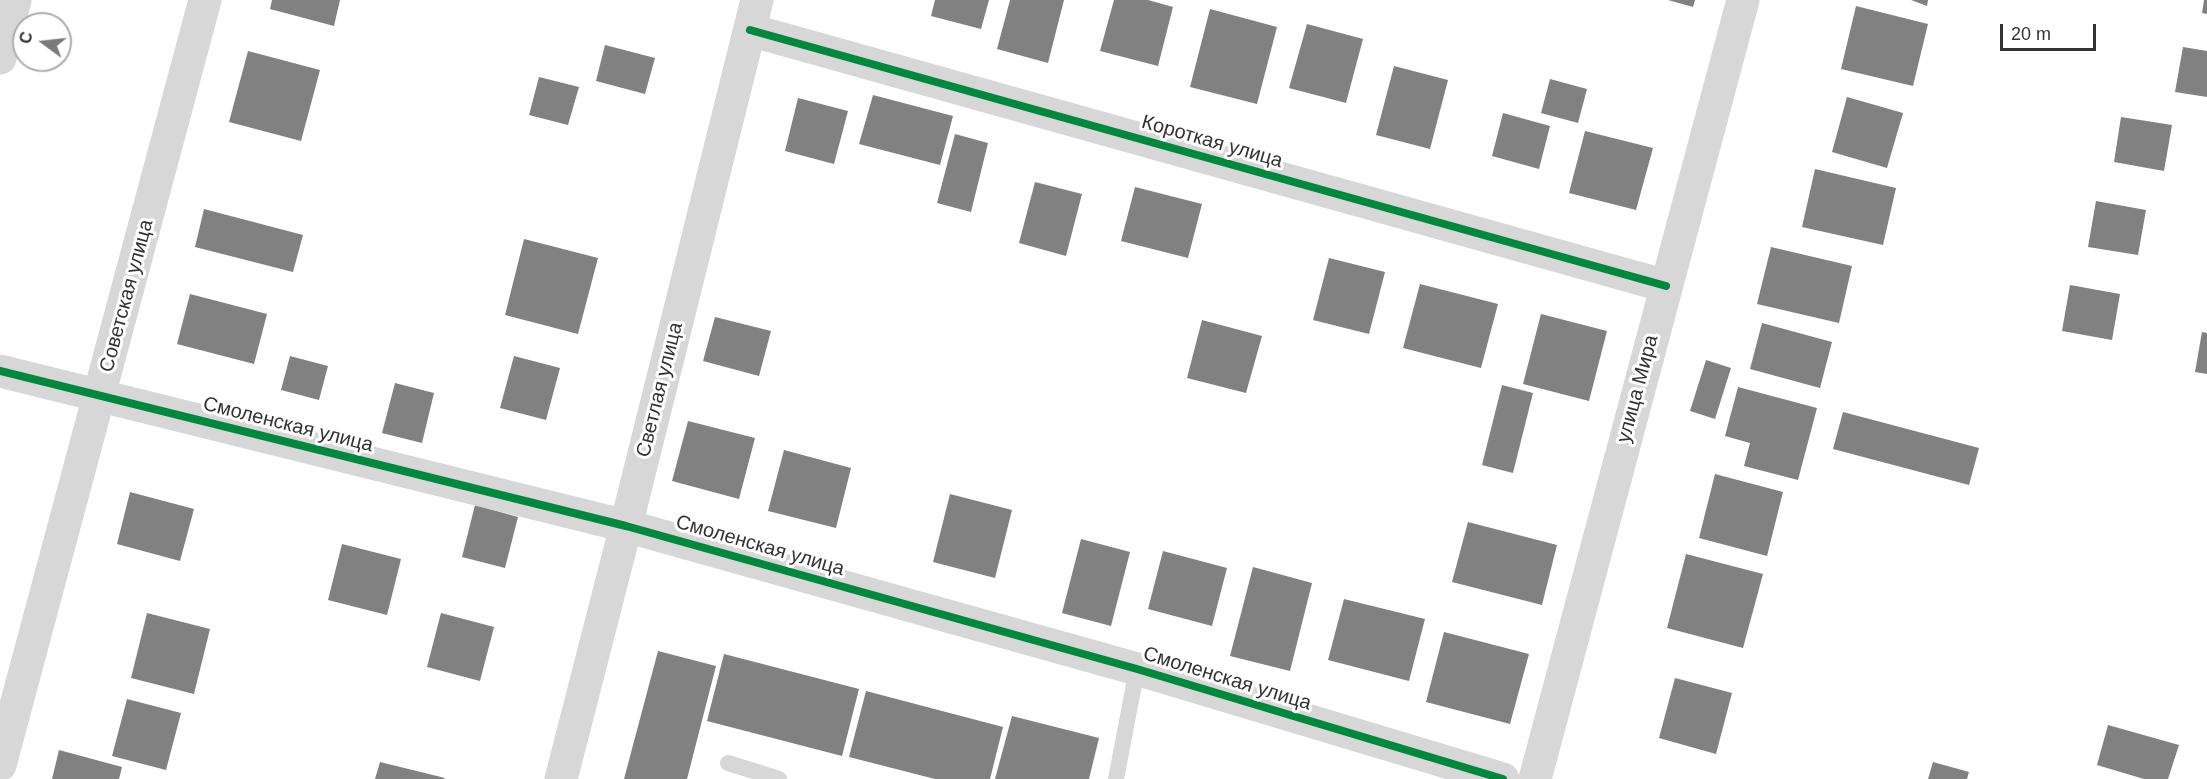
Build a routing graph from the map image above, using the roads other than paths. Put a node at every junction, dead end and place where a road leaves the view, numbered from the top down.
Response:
1 (15, 0) edge
2 (205, 0) edge
3 (1743, 0) edge
4 (753, 15) edge
5 (0, 58) edge
6 (1666, 286) junction
7 (0, 371) edge
8 (100, 395) junction
9 (626, 526) junction
10 (1137, 669) junction
11 (728, 763) dead end
12 (0, 765) edge
13 (561, 779) edge
14 (779, 779) edge
15 (1116, 779) edge
16 (1503, 779) edge
17 (1535, 779) edge

1 - 5 street
2 - 8 street, Советская улица
3 - 6 street, улица Мира
4 - 6 street, Короткая улица
4 - 9 street, Светлая улица
6 - 17 street, улица Мира
7 - 8 street, Смоленская улица
8 - 9 street, Смоленская улица
8 - 12 street, Советская улица
9 - 10 street, Смоленская улица
9 - 13 street, Светлая улица
10 - 15 lane
10 - 16 street, Смоленская улица
11 - 14 lane

